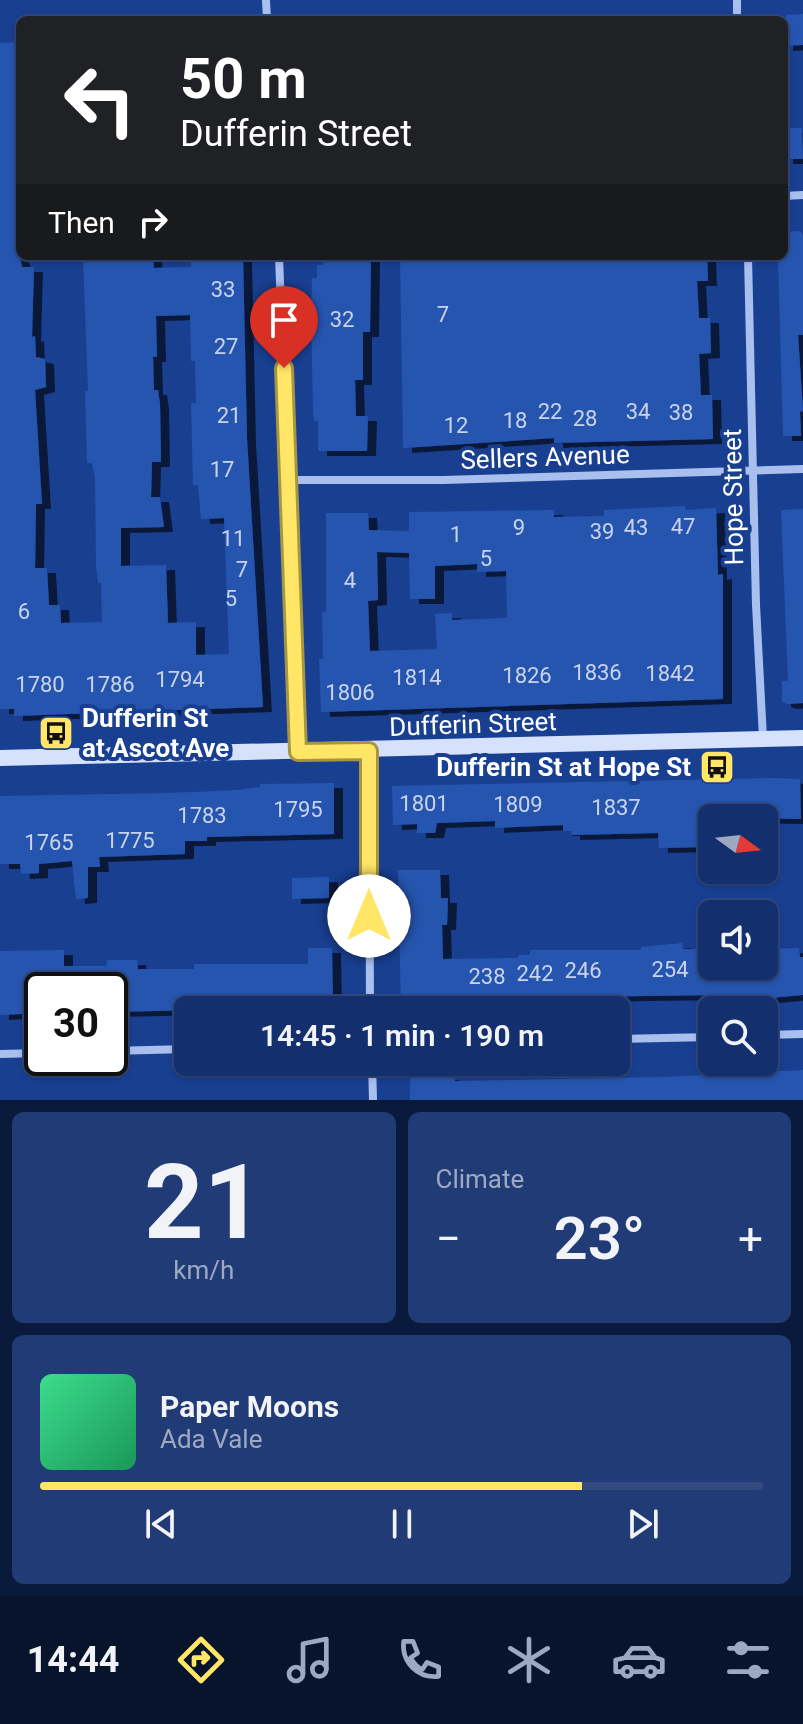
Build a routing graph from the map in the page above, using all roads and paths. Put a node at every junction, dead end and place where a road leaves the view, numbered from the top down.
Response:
1 (279, 260) edge
2 (748, 260) edge
3 (803, 469) edge
4 (753, 470) junction
5 (289, 480) junction
6 (763, 738) junction
7 (803, 738) edge
8 (369, 751) junction
9 (298, 752) junction
10 (0, 758) edge
11 (370, 996) edge
12 (803, 1034) edge
13 (778, 1035) edge
14 (698, 1037) edge
15 (630, 1039) edge
16 (174, 1049) edge
17 (128, 1051) edge
18 (24, 1053) edge
19 (0, 1054) edge
20 (372, 1076) edge
21 (373, 1100) edge

1 - 5 street
2 - 4 street, Hope Street
3 - 4 street, Sellers Avenue
4 - 5 street, Sellers Avenue
4 - 6 street, Hope Street
5 - 9 street
6 - 7 main road, Dufferin Street
6 - 8 main road, Dufferin Street
8 - 9 main road, Dufferin Street
8 - 11 street
9 - 10 main road, Dufferin Street
12 - 13 street
14 - 15 street
16 - 17 street
18 - 19 street
20 - 21 street

